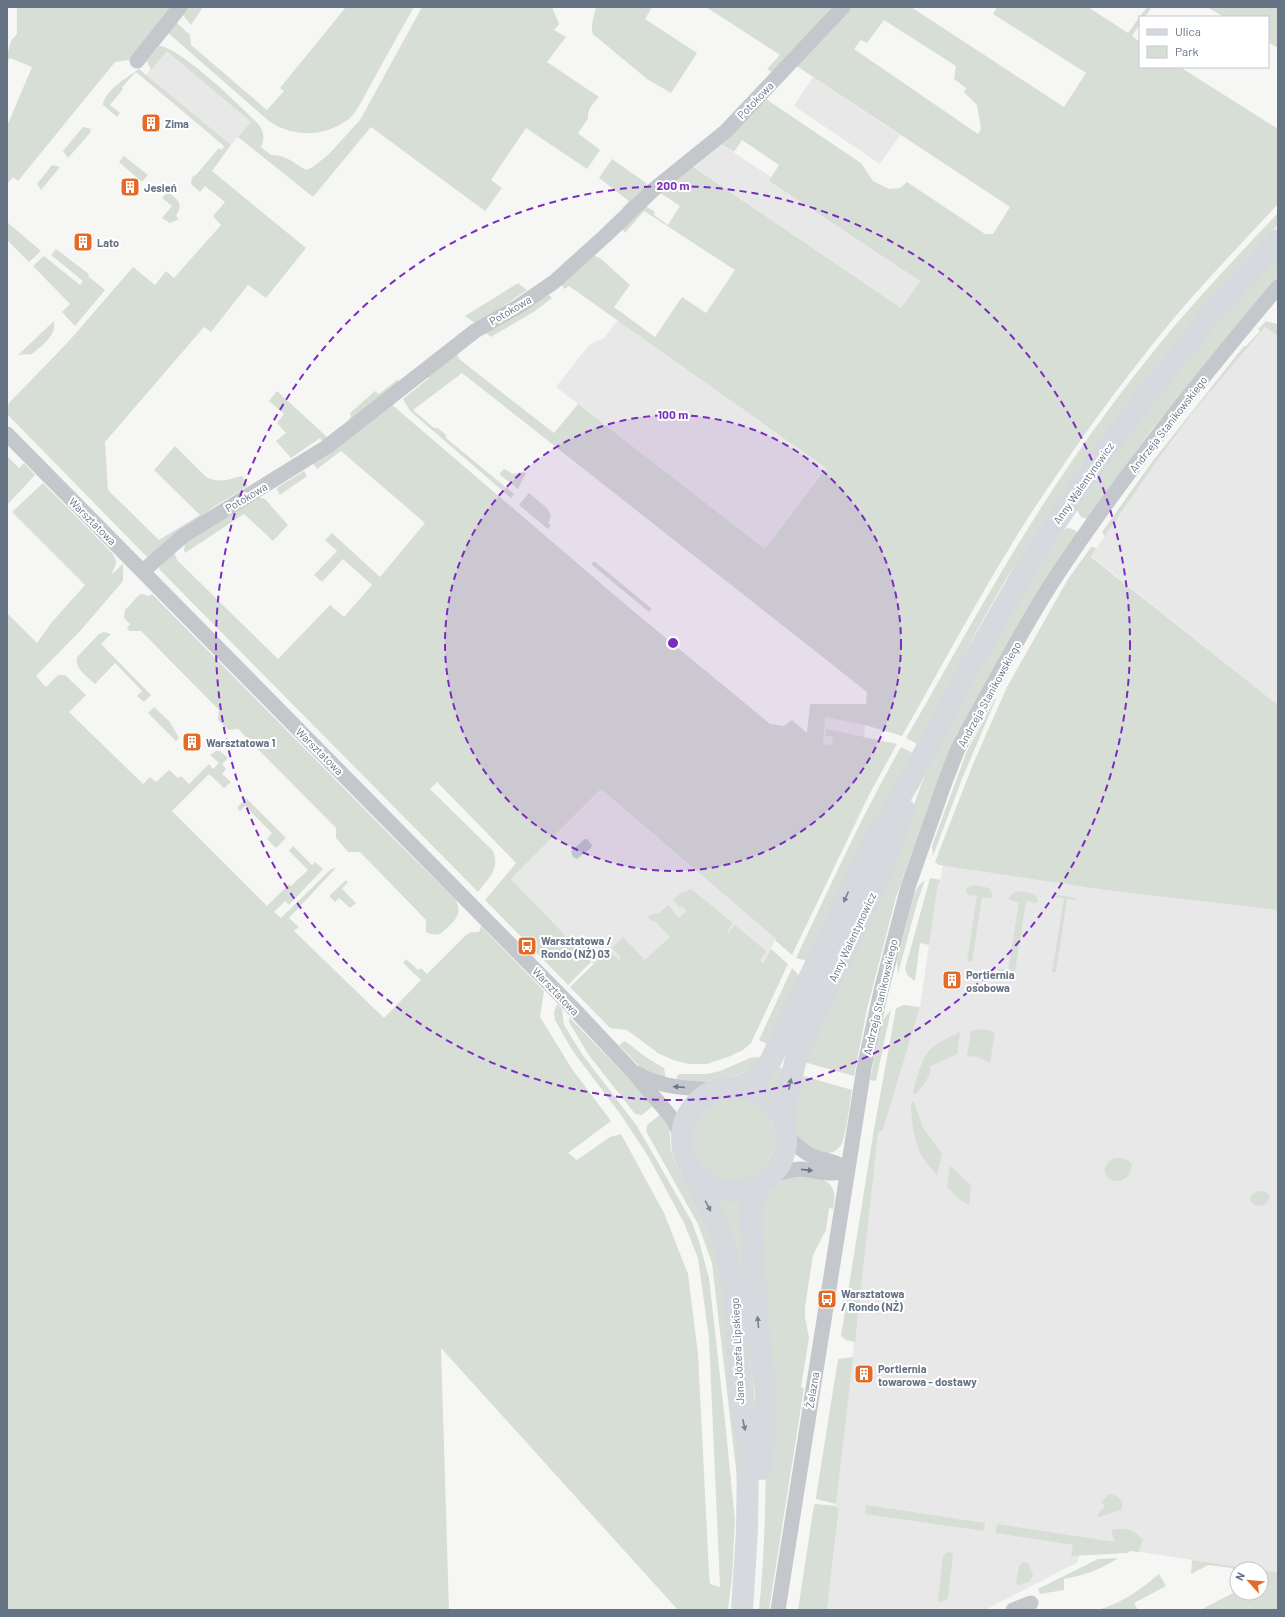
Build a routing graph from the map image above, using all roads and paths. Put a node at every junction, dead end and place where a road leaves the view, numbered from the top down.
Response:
1 (180, 7) edge
2 (843, 7) edge
3 (136, 61) dead end
4 (1278, 240) edge
5 (1278, 287) edge
6 (7, 434) edge
7 (143, 571) junction
8 (925, 752) junction
9 (632, 1071) junction
10 (726, 1088) junction
11 (785, 1129) junction
12 (681, 1136) junction
13 (692, 1170) junction
14 (847, 1170) junction
15 (766, 1180) junction
16 (1031, 1602) dead end
17 (742, 1610) edge
18 (755, 1610) edge
19 (778, 1610) edge
20 (1013, 1610) edge

1 - 3 street
2 - 7 street, Potokowa
4 - 8 main road, Anny Walentynowicz
5 - 14 street, Andrzeja Stanikowskiego
6 - 7 street, Warsztatowa
7 - 9 street, Warsztatowa
8 -> 10 main road, Anny Walentynowicz
11 -> 8 main road, Anny Walentynowicz
10 -> 9 street, Warsztatowa
9 - 12 street, Warsztatowa
10 - 11 main road
10 - 12 main road
11 - 14 street
11 - 15 main road
12 - 13 main road
13 - 15 main road
13 -> 17 main road, Jana Józefa Lipskiego
15 -> 14 street
14 - 19 street, Żelazna
18 -> 15 main road, Jana Józefa Lipskiego
16 - 20 street

